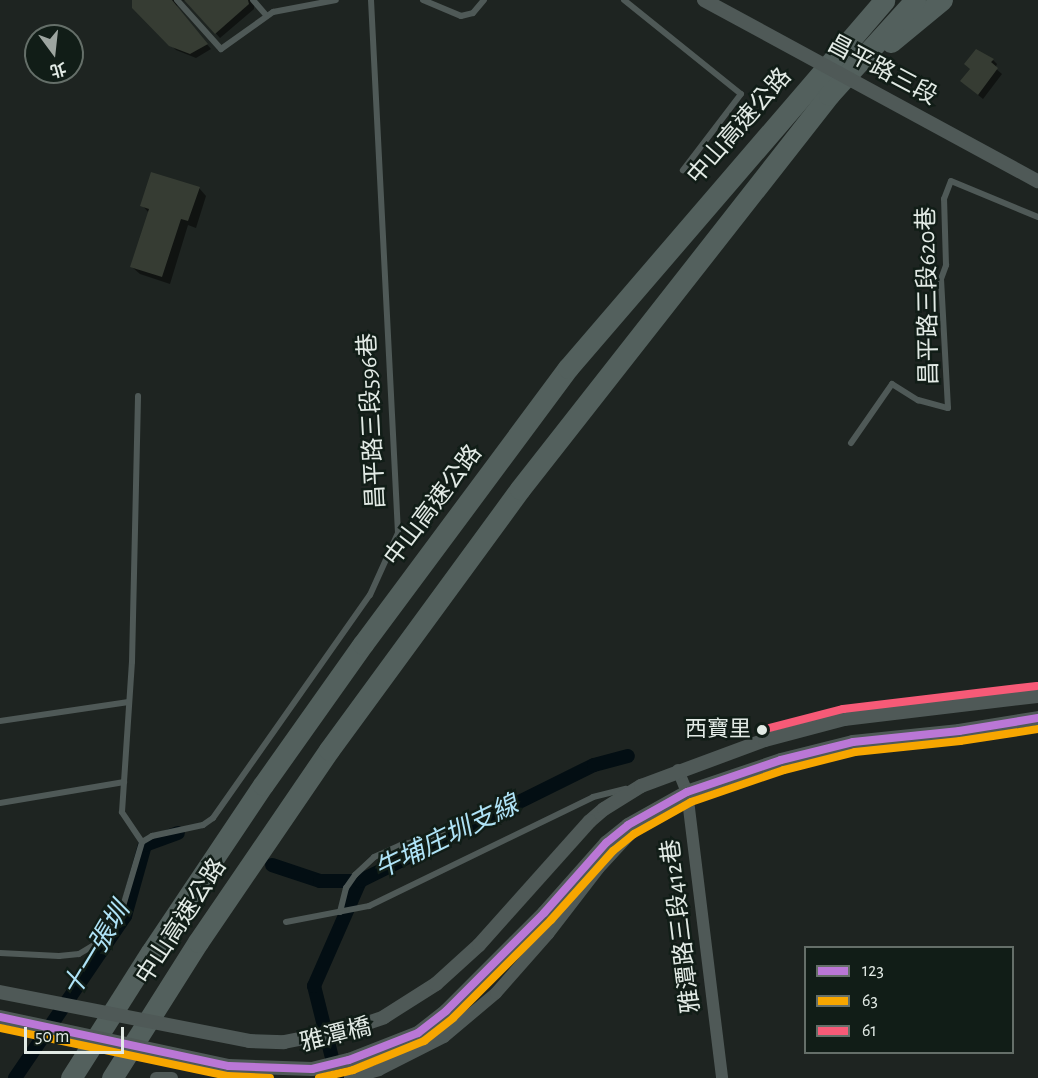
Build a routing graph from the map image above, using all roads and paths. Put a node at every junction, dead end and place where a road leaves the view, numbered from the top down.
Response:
1 (177, 0) edge
2 (253, 0) edge
3 (336, 0) edge
4 (371, 0) edge
5 (423, 0) edge
6 (484, 0) edge
7 (624, 0) edge
8 (704, 0) edge
9 (866, 0) edge
10 (884, 0) edge
11 (915, 0) edge
12 (942, 0) edge
13 (267, 16) junction
14 (822, 87) junction
15 (683, 170) dead end
16 (1038, 181) edge
17 (1038, 217) edge
18 (138, 396) dead end
19 (851, 443) dead end
20 (1038, 696) edge
21 (129, 702) junction
22 (1038, 718) edge
23 (0, 721) edge
24 (678, 770) junction
25 (124, 782) junction
26 (641, 786) junction
27 (687, 792) junction
28 (0, 803) edge
29 (444, 834) dead end
30 (142, 842) junction
31 (342, 911) junction
32 (286, 922) dead end
33 (0, 952) edge
34 (0, 992) edge
35 (0, 1017) edge
36 (71, 1078) edge
37 (112, 1078) edge
38 (156, 1078) edge
39 (172, 1078) edge
40 (350, 1078) edge
41 (722, 1078) edge

1 - 13 lane
2 - 13 lane
3 - 13 lane
4 - 30 lane, 昌平路三段596巷
5 - 6 lane
7 - 15 lane
8 - 16 street, 昌平路三段, bridge
9 - 14 highway
10 - 14 highway, 中山高速公路
11 - 14 highway, 中山高速公路
12 - 14 highway
14 - 36 highway, 中山高速公路
14 - 37 highway, 中山高速公路
17 - 19 lane, 昌平路三段620巷
18 - 21 lane
20 - 24 street, 雅潭橋
21 - 23 lane
21 - 25 lane
22 - 27 street, 雅潭橋
24 - 26 street, 雅潭橋
24 - 27 street, 雅潭路三段412巷
25 - 28 lane
25 - 30 lane
26 - 31 lane
26 - 34 street, 雅潭橋, bridge
27 - 35 street, 雅潭橋, bridge
27 - 40 street
27 - 41 street, 雅潭路三段412巷
29 - 31 lane
30 - 33 lane
31 - 32 lane
38 - 39 street

